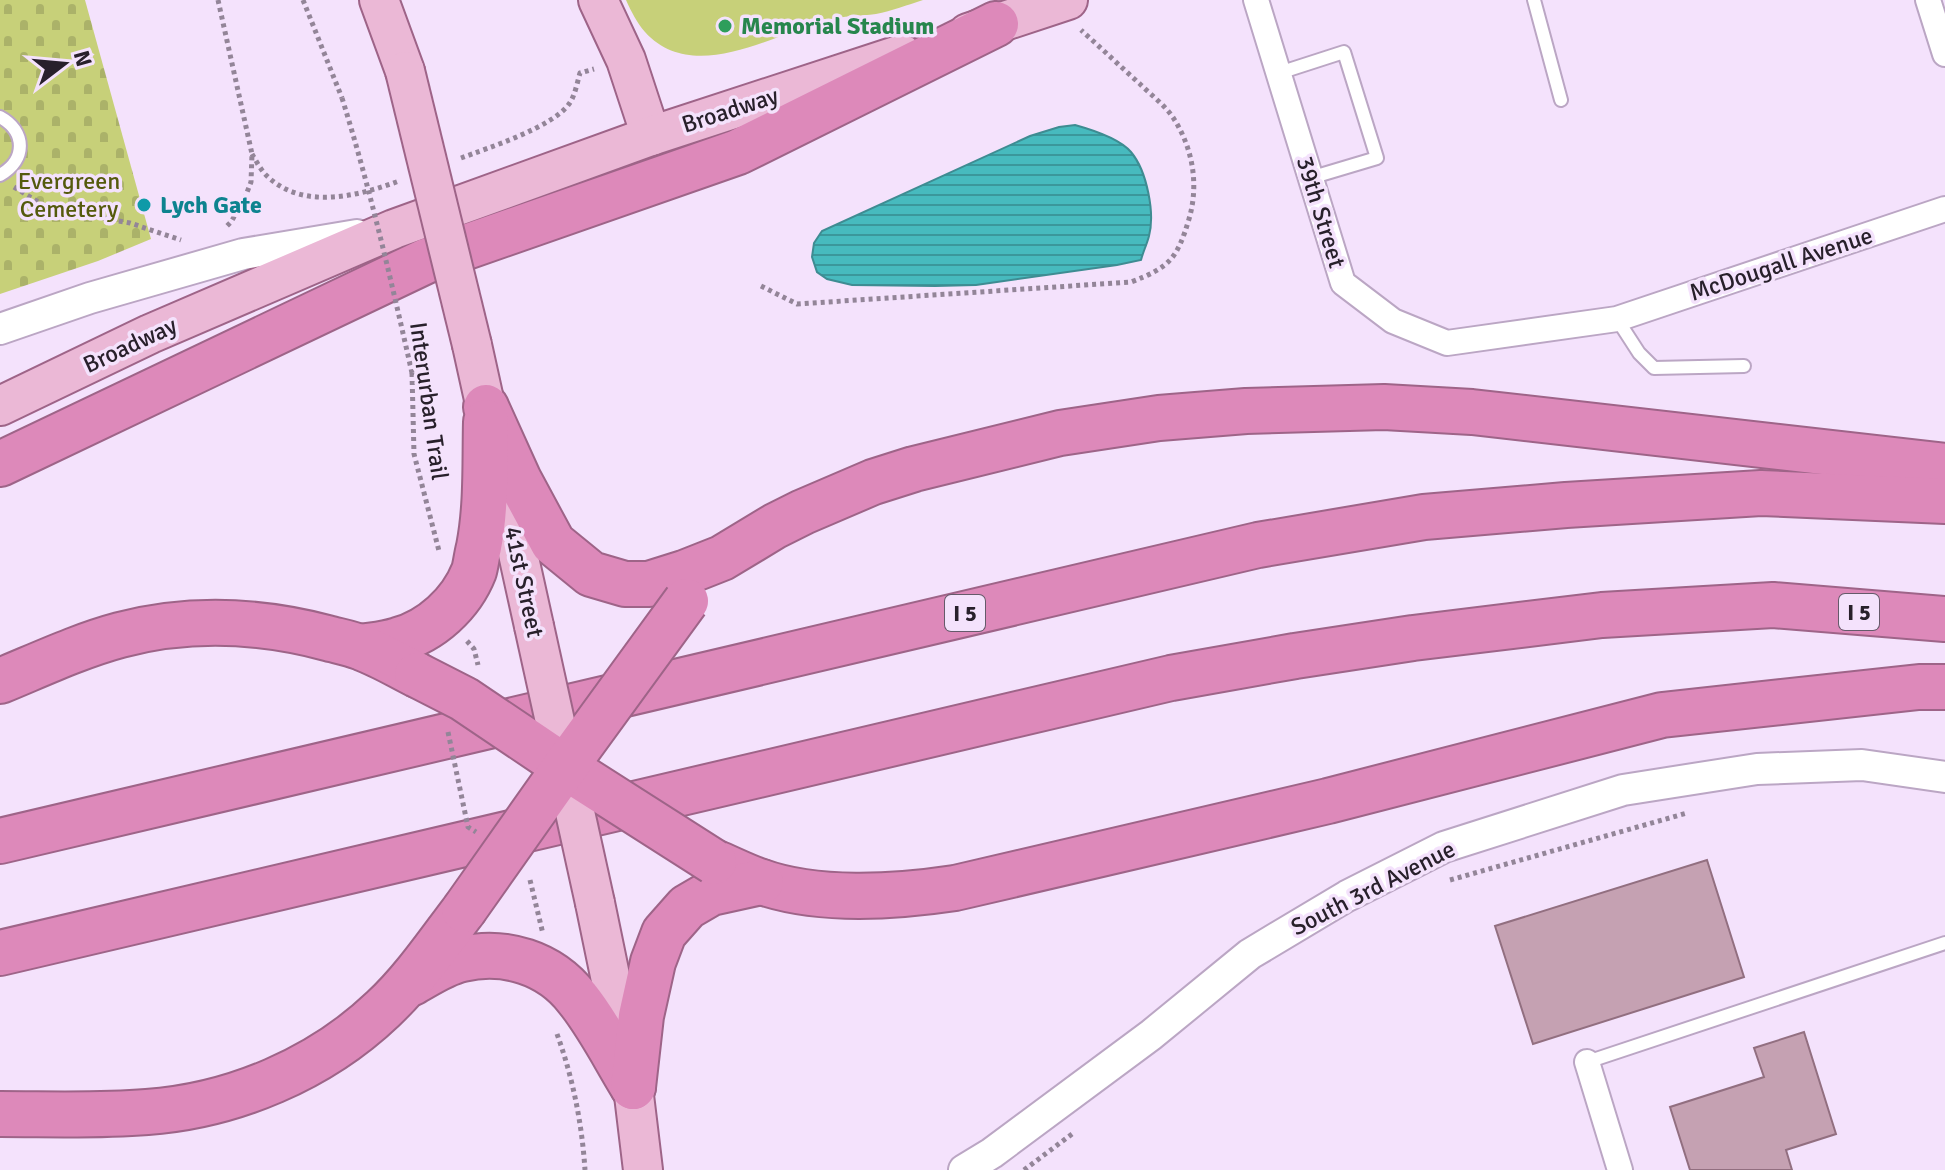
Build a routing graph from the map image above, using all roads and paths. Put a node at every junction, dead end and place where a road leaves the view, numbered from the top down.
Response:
1 (218, 0) edge
2 (303, 0) edge
3 (379, 0) edge
4 (598, 0) edge
5 (1256, 0) edge
6 (1534, 0) edge
7 (1928, 0) edge
8 (1061, 2) edge
9 (996, 24) junction
10 (1945, 54) edge
11 (1279, 73) junction
12 (1561, 100) dead end
13 (0, 117) edge
14 (651, 136) junction
15 (1, 174) edge
16 (1310, 178) junction
17 (1945, 209) edge
18 (223, 229) dead end
19 (394, 229) junction
20 (192, 258) junction
21 (761, 286) dead end
22 (1617, 319) junction
23 (0, 329) edge
24 (1744, 366) dead end
25 (0, 406) edge
26 (486, 407) junction
27 (0, 464) edge
28 (1945, 466) edge
29 (1945, 501) edge
30 (722, 558) junction
31 (439, 562) dead end
32 (442, 616) junction
33 (1945, 619) edge
34 (361, 647) junction
35 (0, 681) edge
36 (471, 682) junction
37 (1945, 687) edge
38 (565, 767) junction
39 (1945, 777) edge
40 (1694, 811) dead end
41 (0, 841) edge
42 (507, 851) junction
43 (761, 882) junction
44 (1441, 884) dead end
45 (1945, 943) edge
46 (537, 948) junction
47 (0, 953) edge
48 (406, 986) junction
49 (553, 1026) dead end
50 (1587, 1062) joint
51 (633, 1087) junction
52 (0, 1114) edge
53 (1077, 1130) dead end
54 (585, 1170) edge
55 (643, 1170) edge
56 (964, 1170) edge
57 (1024, 1170) edge
58 (1620, 1170) edge

1 - 18 path
2 - 31 path, Interurban Trail, bridge
3 - 26 main road, 41st Street, bridge
4 - 14 main road
5 - 11 street, 39th Street
6 - 12 lane
7 - 10 street
8 - 9 main road, Broadway
8 - 21 path
9 - 14 main road, Broadway
9 - 27 highway
11 - 16 street, 39th Street
11 - 16 lane
13 - 15 lane
14 - 19 main road, Broadway
15 - 20 path
16 - 22 street, 39th Street
17 - 22 street, McDougall Avenue
19 - 20 street, Broadway
19 - 25 main road, Broadway
20 - 23 street, Broadway
22 - 24 lane
26 - 30 highway
26 - 32 highway
26 - 38 main road, 41st Street, bridge
28 - 30 highway
29 - 41 highway, I 5
30 - 38 highway, bridge
32 - 34 highway
32 - 36 path
33 - 47 highway, I 5
34 - 35 highway
34 - 36 highway, bridge
36 - 38 highway, bridge
36 - 42 path, bridge
37 - 43 highway
38 - 42 highway, bridge
38 - 43 highway, bridge
38 - 51 main road, 41st Street, bridge
39 - 56 street, South 3rd Avenue
40 - 44 path
42 - 46 path, bridge
42 - 48 highway, bridge
43 - 51 highway
45 - 50 lane
46 - 48 highway
46 - 51 highway
48 - 52 highway
49 - 54 path
50 - 58 street
51 - 55 main road, 41st Street
53 - 57 path

